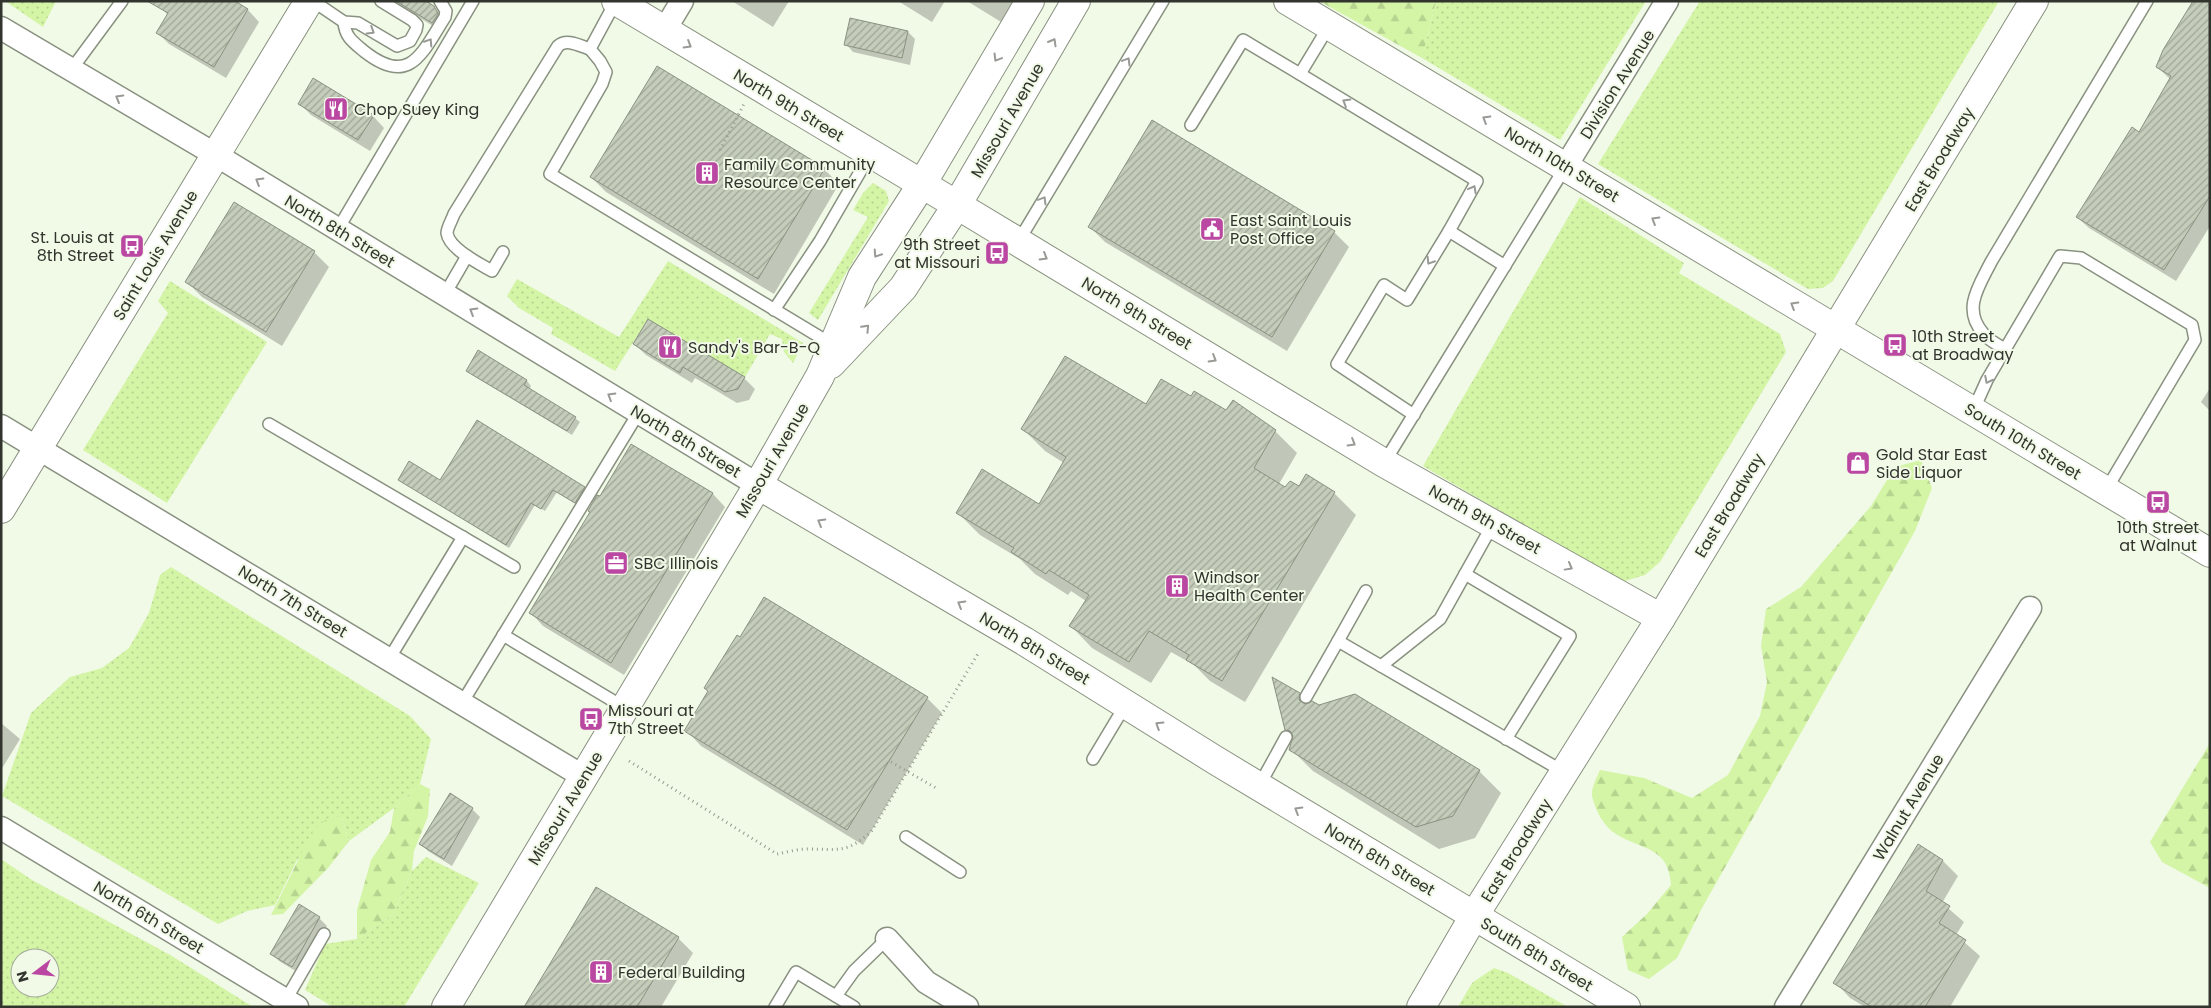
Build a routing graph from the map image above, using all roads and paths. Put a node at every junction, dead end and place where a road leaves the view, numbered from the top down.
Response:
1 (122, 1) edge
2 (309, 1) edge
3 (314, 1) edge
4 (381, 1) edge
5 (440, 1) edge
6 (473, 1) edge
7 (616, 1) edge
8 (682, 1) edge
9 (1030, 1) edge
10 (1076, 1) edge
11 (1163, 1) edge
12 (1288, 1) edge
13 (1667, 1) edge
14 (2034, 1) edge
15 (2147, 1) edge
16 (344, 22) junction
17 (1330, 26) junction
18 (1, 28) edge
19 (664, 31) junction
20 (590, 49) junction
21 (71, 70) junction
22 (1300, 74) junction
23 (746, 102) dead end
24 (1191, 125) dead end
25 (720, 150) dead end
26 (871, 153) junction
27 (216, 155) junction
28 (1566, 166) junction
29 (922, 184) junction
30 (957, 205) junction
31 (338, 229) junction
32 (1449, 232) junction
33 (1018, 242) junction
34 (503, 252) dead end
35 (467, 256) junction
36 (1505, 266) junction
37 (445, 294) junction
38 (774, 310) junction
39 (1835, 330) junction
40 (833, 345) junction
41 (2005, 349) junction
42 (820, 376) junction
43 (1973, 411) junction
44 (639, 412) junction
45 (1414, 415) junction
46 (269, 424) dead end
47 (1, 426) edge
48 (38, 448) junction
49 (1384, 463) junction
50 (758, 485) junction
51 (2106, 490) junction
52 (1, 508) edge
53 (1493, 524) junction
54 (462, 537) junction
55 (2210, 552) edge
56 (514, 567) dead end
57 (1465, 574) junction
58 (1366, 591) dead end
59 (2030, 608) dead end
60 (1661, 618) junction
61 (503, 635) junction
62 (1338, 641) junction
63 (979, 652) dead end
64 (388, 659) junction
65 (1381, 666) junction
66 (1306, 697) dead end
67 (462, 703) junction
68 (1126, 704) junction
69 (625, 708) junction
70 (1286, 737) dead end
71 (1506, 739) junction
72 (1094, 759) dead end
73 (629, 762) dead end
74 (891, 762) dead end
75 (907, 772) junction
76 (1564, 772) junction
77 (584, 776) junction
78 (1259, 786) junction
79 (936, 788) dead end
80 (1, 828) edge
81 (906, 837) dead end
82 (960, 872) dead end
83 (1474, 916) junction
84 (324, 934) dead end
85 (886, 940) joint
86 (836, 996) junction
87 (289, 1005) edge
88 (446, 1007) edge
89 (776, 1007) edge
90 (854, 1007) edge
91 (967, 1007) edge
92 (1421, 1007) edge
93 (1626, 1007) edge
94 (1786, 1007) edge

1 - 21 lane
2 - 27 street, Saint Louis Avenue
3 - 16 lane
16 -> 4 lane
16 -> 5 lane
6 - 31 lane
7 - 19 street, North 9th Street
7 - 20 lane
8 - 19 street
9 -> 29 street, Missouri Avenue
30 -> 10 street, Missouri Avenue
33 -> 11 lane
12 - 17 street, North 10th Street
13 - 28 street, Division Avenue
14 - 39 street, East Broadway
15 - 41 lane
17 - 22 lane
28 -> 17 street, North 10th Street
18 - 21 street, North 8th Street
19 -> 26 street, North 9th Street
20 - 35 lane
20 - 38 lane
27 -> 21 street, North 8th Street
22 - 24 lane
32 -> 22 lane
23 - 25 path
26 - 29 street, North 9th Street
26 - 38 lane
31 -> 27 street, North 8th Street
27 - 48 street, Saint Louis Avenue
28 - 36 lane
39 -> 28 street, North 10th Street
29 - 30 street, North 9th Street
29 -> 40 street, Missouri Avenue
30 - 33 street, North 9th Street
42 -> 30 street, Missouri Avenue
31 - 37 street, North 8th Street
32 - 36 lane
32 -> 45 lane
33 -> 49 street, North 9th Street
34 - 35 lane
35 - 37 lane
36 - 45 lane
44 -> 37 street, North 8th Street
38 - 40 lane
39 - 43 street, South 10th Street
39 - 60 street, East Broadway
40 - 42 street, Missouri Avenue
41 -> 43 lane
41 - 51 lane
42 - 50 street, Missouri Avenue
43 - 51 street, South 10th Street
44 - 50 street, North 8th Street
44 - 61 lane
45 - 49 lane
46 - 54 lane
47 - 48 street, North 7th Street
48 - 52 street, Saint Louis Avenue
48 - 64 street, North 7th Street
49 - 53 street, North 9th Street
68 -> 50 street, North 8th Street
50 - 69 street, Missouri Avenue
51 - 55 street, South 10th Street
53 - 57 lane
53 -> 60 street, North 9th Street
54 - 56 lane
54 - 64 lane
57 - 65 lane
57 - 71 lane
58 - 62 lane
59 - 94 street, Walnut Avenue
60 - 76 street, East Broadway
61 - 67 lane
61 - 69 lane
62 - 65 lane
62 - 66 lane
63 - 75 path
64 - 67 street, North 7th Street
65 - 71 lane
67 - 77 street, North 7th Street
68 - 72 lane
78 -> 68 street, North 8th Street
69 - 77 street, Missouri Avenue
70 - 78 lane
71 - 76 lane
73 - 75 path
74 - 75 path
75 - 79 path
76 - 83 street, East Broadway
77 - 88 street, Missouri Avenue
83 -> 78 street, North 8th Street
80 - 87 street, North 6th Street
81 - 82 lane
83 - 92 street, East Broadway
83 - 93 street, South 8th Street
84 - 87 lane
85 - 86 lane
85 - 91 street
86 - 89 lane
86 - 90 lane

